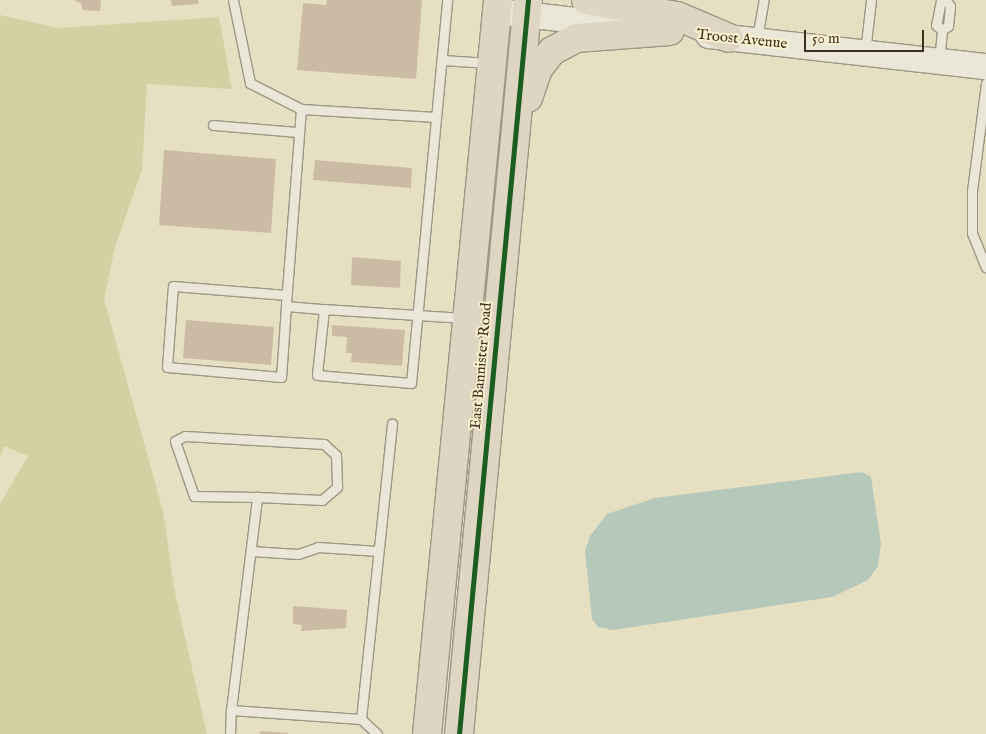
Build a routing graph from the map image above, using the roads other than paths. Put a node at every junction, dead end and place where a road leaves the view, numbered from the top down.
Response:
1 (233, 0) edge
2 (447, 0) edge
3 (586, 0) edge
4 (764, 0) edge
5 (871, 0) edge
6 (941, 0) edge
7 (946, 0) edge
8 (498, 6) edge
9 (527, 8) edge
10 (942, 30) junction
11 (670, 31) junction
12 (729, 38) junction
13 (756, 40) junction
14 (865, 52) junction
15 (442, 60) junction
16 (939, 61) junction
17 (492, 64) junction
18 (986, 66) edge
19 (986, 83) edge
20 (301, 109) junction
21 (436, 117) junction
22 (213, 125) dead end
23 (299, 132) junction
24 (504, 252) junction
25 (986, 268) edge
26 (287, 295) junction
27 (286, 306) junction
28 (324, 309) junction
29 (418, 315) junction
30 (468, 318) junction
31 (497, 320) junction
32 (392, 424) dead end
33 (257, 497) junction
34 (251, 551) junction
35 (378, 551) junction
36 (231, 710) junction
37 (361, 719) junction
38 (230, 734) edge
39 (378, 734) edge
40 (428, 734) edge
41 (459, 734) edge

1 - 20 lane
2 - 15 lane
3 - 12 main road
4 - 13 lane
5 - 14 lane
6 - 10 lane
7 - 10 lane
8 - 9 main road, Troost Avenue
8 - 17 main road, East Bannister Road
9 - 11 main road, Troost Avenue
9 - 24 main road, East Bannister Road
10 - 16 lane
11 - 12 main road, Troost Avenue
11 - 24 main road
12 - 13 main road, Troost Avenue
13 - 14 main road, Troost Avenue
14 - 16 main road, Troost Avenue
15 - 17 lane
15 - 21 lane
16 - 18 main road, Troost Avenue
17 - 30 main road, East Bannister Road
19 - 25 lane
20 - 21 lane
20 - 23 lane
21 - 29 lane
22 - 23 lane
23 - 26 lane
24 - 31 main road, East Bannister Road
26 - 27 lane
26 - 27 lane
27 - 28 lane
28 - 29 lane
28 - 29 lane
29 - 30 lane
30 - 31 lane
30 - 40 main road, East Bannister Road
31 - 41 main road, East Bannister Road
32 - 35 lane
33 - 33 lane
33 - 34 lane
34 - 35 lane
34 - 36 lane
35 - 37 lane
36 - 37 lane
36 - 38 lane
37 - 39 lane

